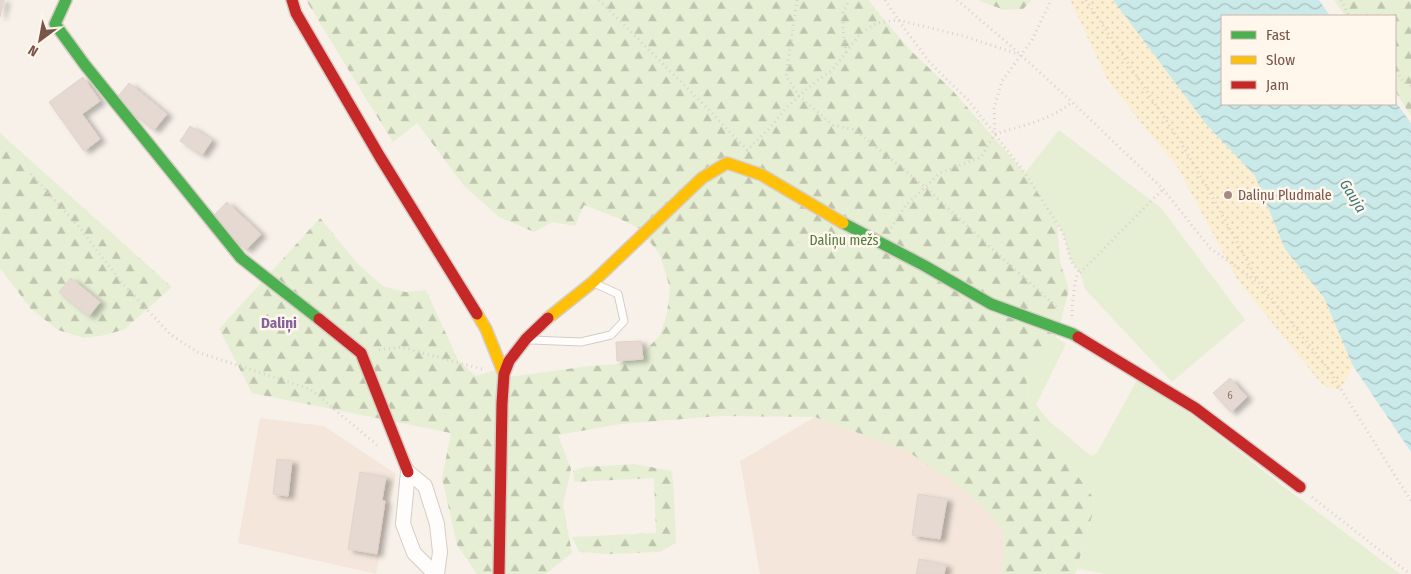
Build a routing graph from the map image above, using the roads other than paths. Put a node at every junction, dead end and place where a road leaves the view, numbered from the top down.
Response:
1 (66, 0) edge
2 (292, 0) edge
3 (593, 282) junction
4 (526, 339) junction
5 (504, 374) junction
6 (408, 472) junction
7 (1300, 487) road end
8 (436, 574) edge
9 (499, 574) edge

1 - 6 street
2 - 5 street
3 - 4 street
3 - 4 lane
3 - 7 street
4 - 5 street
5 - 9 street
6 - 8 street
6 - 8 street

